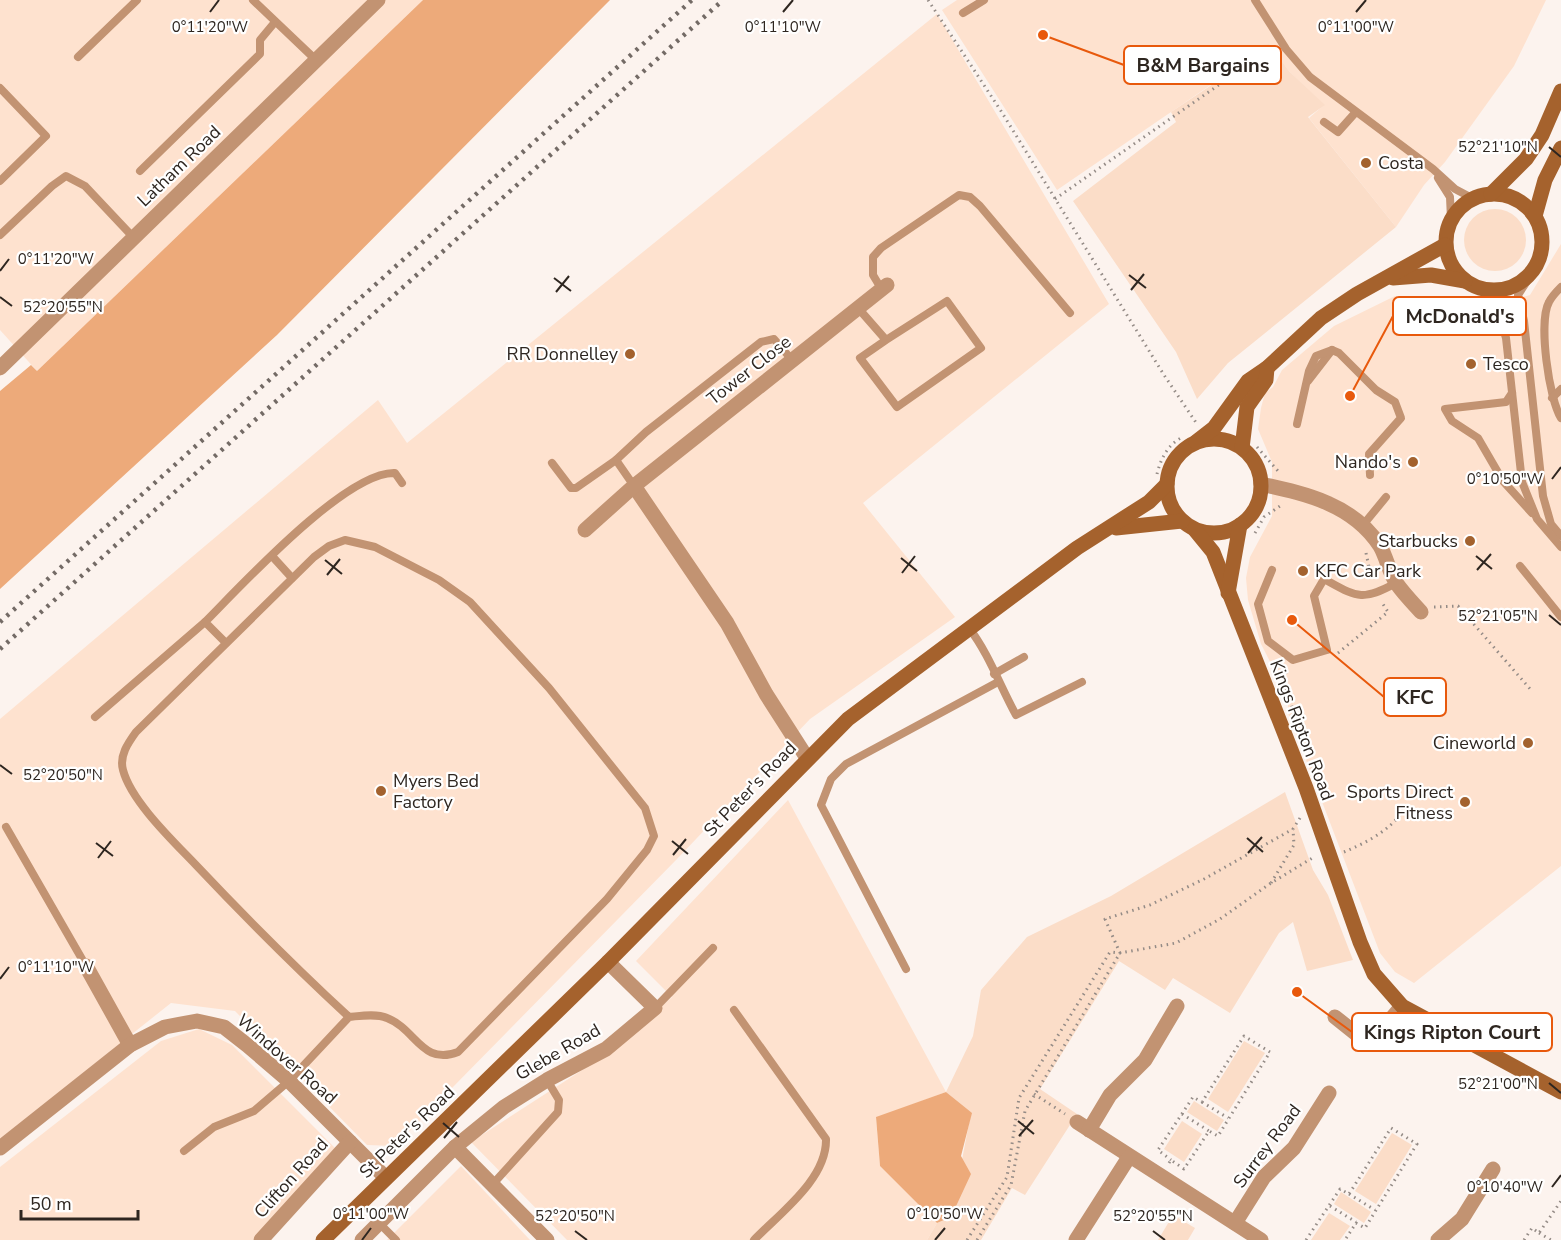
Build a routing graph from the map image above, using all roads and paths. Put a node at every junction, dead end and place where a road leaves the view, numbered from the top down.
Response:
1 (137, 0) edge
2 (253, 0) edge
3 (378, 0) edge
4 (928, 0) edge
5 (984, 0) edge
6 (1255, 0) edge
7 (963, 13) dead end
8 (275, 22) junction
9 (78, 57) dead end
10 (1210, 59) dead end
11 (316, 60) junction
12 (0, 88) edge
13 (1561, 91) edge
14 (1355, 113) junction
15 (1324, 122) dead end
16 (1561, 148) edge
17 (1433, 169) junction
18 (140, 171) dead end
19 (0, 181) edge
20 (1491, 194) junction
21 (1472, 198) junction
22 (1055, 199) junction
23 (1535, 216) junction
24 (1451, 219) junction
25 (0, 235) edge
26 (133, 237) junction
27 (1445, 245) junction
28 (1533, 272) junction
29 (1388, 279) junction
30 (1465, 281) junction
31 (884, 287) joint
32 (1561, 287) edge
33 (1481, 289) junction
34 (858, 308) junction
35 (1070, 313) dead end
36 (886, 340) junction
37 (3, 360) edge
38 (792, 360) junction
39 (1267, 368) junction
40 (1561, 389) edge
41 (1512, 393) junction
42 (1552, 398) junction
43 (1561, 418) edge
44 (1297, 424) dead end
45 (1195, 434) junction
46 (1248, 446) junction
47 (616, 460) junction
48 (552, 463) dead end
49 (1370, 475) dead end
50 (1282, 476) dead end
51 (1162, 481) junction
52 (402, 483) dead end
53 (1261, 484) junction
54 (634, 486) junction
55 (1386, 497) dead end
56 (1285, 503) dead end
57 (1537, 519) junction
58 (1182, 521) junction
59 (1240, 525) junction
60 (1363, 525) junction
61 (1110, 529) junction
62 (585, 530) dead end
63 (1195, 530) junction
64 (1254, 535) dead end
65 (1561, 536) edge
66 (1364, 545) dead end
67 (1561, 547) edge
68 (272, 556) junction
69 (1520, 566) dead end
70 (1272, 570) dead end
71 (292, 579) junction
72 (1396, 583) junction
73 (1377, 593) junction
74 (1228, 595) junction
75 (1410, 598) junction
76 (1388, 612) junction
77 (1421, 612) dead end
78 (1561, 617) edge
79 (205, 622) junction
80 (969, 628) junction
81 (226, 643) junction
82 (1333, 656) dead end
83 (1024, 657) dead end
84 (1274, 663) dead end
85 (1302, 669) dead end
86 (1280, 674) junction
87 (996, 678) junction
88 (1082, 682) dead end
89 (1531, 690) dead end
90 (1294, 714) dead end
91 (95, 717) dead end
92 (807, 758) junction
93 (1407, 804) dead end
94 (1304, 811) dead end
95 (1301, 816) junction
96 (1304, 826) dead end
97 (6, 827) dead end
98 (1293, 829) junction
99 (1311, 848) dead end
100 (1339, 854) dead end
101 (1271, 883) junction
102 (713, 948) dead end
103 (1120, 953) junction
104 (608, 962) junction
105 (86, 966) joint
106 (906, 969) dead end
107 (1178, 1006) dead end
108 (1402, 1006) junction
109 (655, 1008) junction
110 (734, 1010) dead end
111 (348, 1017) junction
112 (1335, 1017) dead end
113 (130, 1045) junction
114 (547, 1080) junction
115 (289, 1081) junction
116 (1561, 1092) edge
117 (1329, 1093) dead end
118 (1034, 1094) junction
119 (1202, 1102) junction
120 (1182, 1114) junction
121 (1229, 1119) junction
122 (1083, 1126) junction
123 (1209, 1131) junction
124 (350, 1142) junction
125 (455, 1147) junction
126 (0, 1148) edge
127 (184, 1151) dead end
128 (1129, 1157) junction
129 (1171, 1160) junction
130 (1493, 1169) dead end
131 (1160, 1178) junction
132 (386, 1179) junction
133 (492, 1185) junction
134 (1349, 1194) junction
135 (1561, 1201) edge
136 (1329, 1206) junction
137 (1376, 1211) junction
138 (1356, 1222) junction
139 (379, 1223) junction
140 (1235, 1223) junction
141 (1539, 1233) junction
142 (261, 1240) edge
143 (323, 1240) edge
144 (362, 1240) edge
145 (396, 1240) edge
146 (547, 1240) edge
147 (754, 1240) edge
148 (967, 1240) edge
149 (977, 1240) edge
150 (1076, 1240) edge
151 (1262, 1240) edge
152 (1306, 1240) edge
153 (1345, 1240) edge
154 (1438, 1240) edge
155 (1524, 1240) edge
156 (1551, 1240) edge

1 - 9 lane
2 - 8 lane
3 - 11 street, Latham Road
4 - 22 path
5 - 7 lane
6 - 14 lane
8 - 11 lane
8 - 18 lane
10 - 22 path
11 - 26 street, Latham Road
12 - 19 lane
13 - 20 street
14 - 15 lane
14 - 17 lane
16 - 23 street
17 - 21 lane
17 - 24 lane
20 - 21 street
20 - 23 street
21 - 24 street
22 - 45 path
23 - 28 street
24 - 27 street
25 - 26 lane
26 - 37 street, Latham Road
27 - 29 street
27 - 30 street
28 - 33 street
28 - 65 lane
29 - 30 street
29 - 39 street
30 - 33 street
31 - 34 street, Tower Close
31 - 35 lane
32 - 42 lane
33 - 41 lane
34 - 36 lane
34 - 38 street, Tower Close
36 - 36 lane
38 - 47 lane
38 - 54 street, Tower Close
39 - 45 street
39 - 46 street
40 - 42 lane
41 - 57 lane
41 - 57 lane
42 - 43 lane
44 - 49 lane
45 - 46 street
45 - 51 street
45 - 51 path
46 - 50 path
46 - 53 street
47 - 48 lane
47 - 54 lane
51 - 58 street
51 - 61 street, St Peter's Road
52 - 68 lane
53 - 59 street
53 - 60 street
54 - 62 street, Tower Close
54 - 92 street
55 - 60 lane
56 - 64 path
57 - 67 lane
58 - 61 street
58 - 63 street
59 - 63 street
59 - 74 street
60 - 72 street
61 - 80 street, St Peter's Road
63 - 74 street, Kings Ripton Road
66 - 73 path
68 - 71 lane
68 - 79 lane
69 - 78 lane
70 - 73 lane
71 - 81 lane
71 - 111 lane
72 - 73 lane
72 - 75 street
73 - 76 path
74 - 108 street, Kings Ripton Road
75 - 76 path
75 - 77 street
75 - 89 path
76 - 82 path
79 - 81 lane
79 - 91 lane
80 - 87 lane
80 - 92 street, St Peter's Road
81 - 111 lane
83 - 87 lane
84 - 86 path
85 - 86 path
86 - 90 path
87 - 88 lane
87 - 106 lane
92 - 104 street, St Peter's Road
93 - 100 path
94 - 95 path
95 - 96 path
95 - 98 path
97 - 105 lane
98 - 101 path
98 - 103 path
99 - 101 path
101 - 103 path
102 - 109 lane
103 - 118 path
103 - 148 path
104 - 109 street
104 - 132 street, St Peter's Road
105 - 113 street
107 - 122 street
108 - 112 street
108 - 116 street, Kings Ripton Road
109 - 114 street, Glebe Road
110 - 147 lane
111 - 115 lane
113 - 115 street, Windover Road
113 - 126 street, Windover Road
114 - 125 street, Glebe Road
114 - 133 lane
115 - 124 street, Windover Road
115 - 127 lane
117 - 140 street, Surrey Road
118 - 122 path
118 - 149 path
119 - 120 path
119 - 121 path
119 - 121 path
120 - 123 path
120 - 129 path
121 - 123 path
122 - 128 street
123 - 129 path
124 - 132 street, Windover Road
124 - 142 street, Clifton Road
125 - 133 street
125 - 139 street, Glebe Road
128 - 131 street
128 - 150 street
129 - 131 path
130 - 154 street
131 - 140 street
132 - 143 street, St Peter's Road
133 - 146 street
134 - 136 path
134 - 137 path
134 - 137 path
135 - 141 path
136 - 138 path
136 - 152 path
137 - 138 path
138 - 153 path
139 - 144 street, Glebe Road
139 - 145 lane
140 - 151 street
141 - 155 path
141 - 156 path

